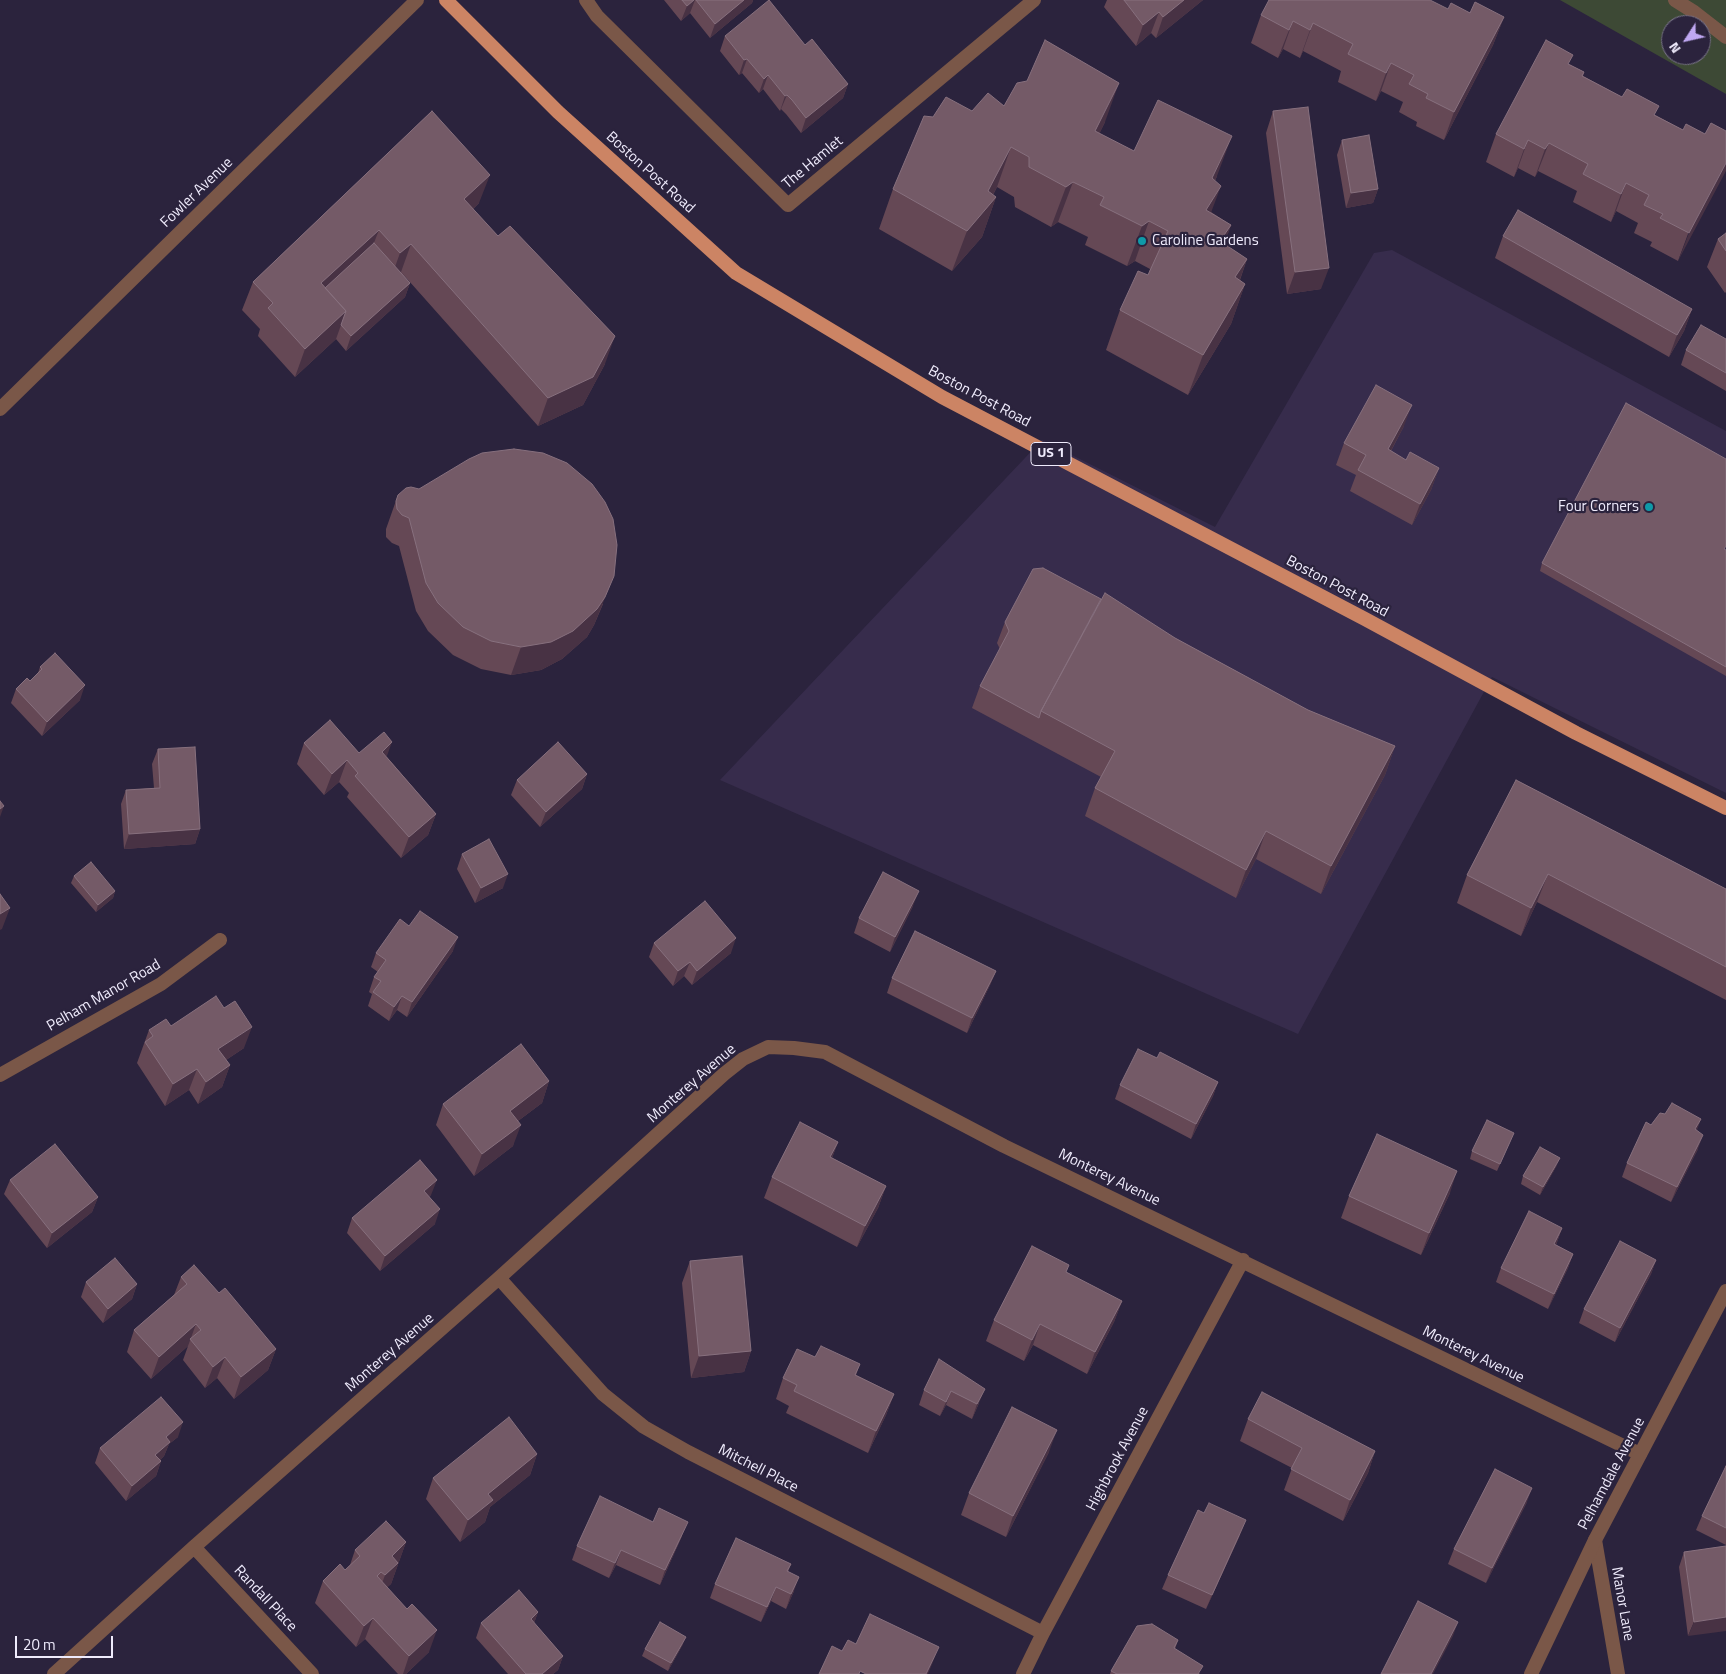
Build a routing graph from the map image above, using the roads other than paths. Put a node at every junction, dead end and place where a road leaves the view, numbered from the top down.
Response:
1 (417, 0) edge
2 (446, 0) edge
3 (586, 0) edge
4 (1034, 0) edge
5 (1675, 0) edge
6 (1726, 37) edge
7 (0, 409) edge
8 (1726, 808) edge
9 (220, 940) dead end
10 (0, 1075) edge
11 (1243, 1260) junction
12 (499, 1278) junction
13 (1726, 1291) edge
14 (1640, 1454) junction
15 (1594, 1540) junction
16 (194, 1547) junction
17 (1043, 1633) junction
18 (54, 1674) edge
19 (312, 1674) edge
20 (1023, 1674) edge
21 (1531, 1674) edge
22 (1618, 1674) edge

1 - 7 street, Fowler Avenue
2 - 8 main road, Boston Post Road / US 1
3 - 4 street, The Hamlet
5 - 6 street
9 - 10 street, Pelham Manor Road
11 - 12 street, Monterey Avenue
11 - 14 street, Monterey Avenue
11 - 17 street, Highbrook Avenue
12 - 16 street, Monterey Avenue
12 - 17 street, Mitchell Place
13 - 14 street, Pelhamdale Avenue
14 - 15 street, Pelhamdale Avenue
15 - 21 street, Pelhamdale Avenue
15 - 22 street, Manor Lane
16 - 18 street, Monterey Avenue
16 - 19 street, Randall Place
17 - 20 street, Highbrook Avenue

